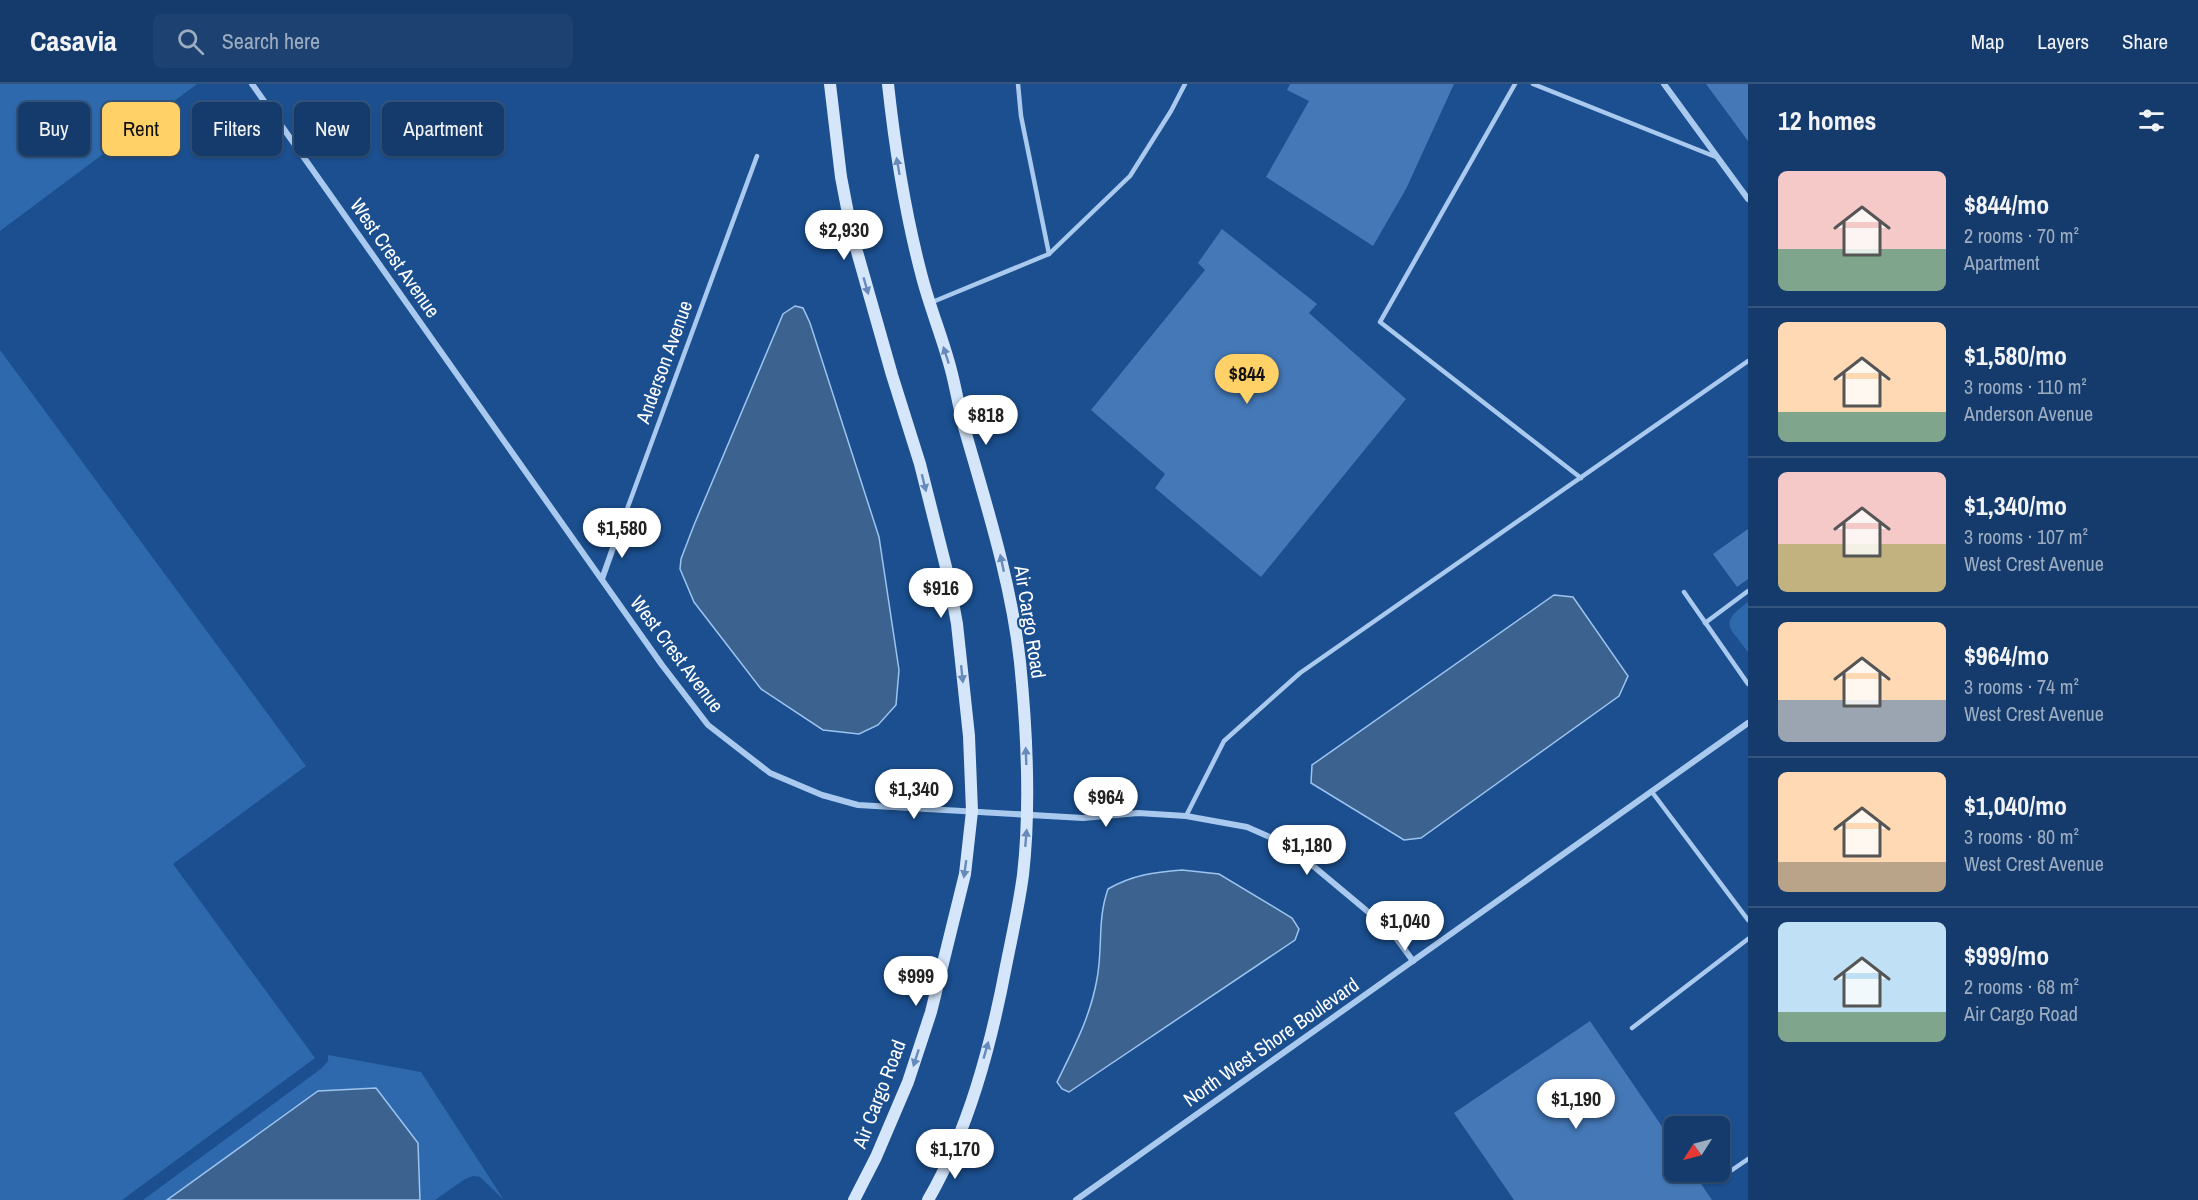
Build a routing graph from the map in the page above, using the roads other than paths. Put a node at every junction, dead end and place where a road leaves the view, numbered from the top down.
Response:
1 (252, 84) edge
2 (830, 84) edge
3 (888, 84) edge
4 (1018, 84) edge
5 (1185, 84) edge
6 (1515, 84) edge
7 (1533, 84) edge
8 (1664, 84) edge
9 (757, 156) dead end
10 (1719, 158) junction
11 (1748, 199) edge
12 (1049, 254) junction
13 (930, 303) junction
14 (1748, 361) edge
15 (1581, 478) junction
16 (619, 531) joint
17 (602, 579) junction
18 (1748, 591) edge
19 (1684, 592) dead end
20 (1705, 623) junction
21 (1748, 684) edge
22 (1748, 723) edge
23 (1652, 792) junction
24 (972, 811) junction
25 (1028, 815) junction
26 (1186, 816) junction
27 (1748, 920) edge
28 (1748, 939) edge
29 (1413, 961) junction
30 (1632, 1028) dead end
31 (1748, 1159) edge
32 (1732, 1170) dead end
33 (854, 1200) edge
34 (928, 1200) edge
35 (1076, 1200) edge

1 - 17 street, West Crest Avenue
2 -> 24 street, Air Cargo Road
13 -> 3 street, Air Cargo Road
4 - 12 lane
5 - 12 lane
6 - 15 lane
7 - 10 lane
8 - 10 street
9 - 16 lane, Anderson Avenue
10 - 11 street
12 - 13 lane
25 -> 13 street, Air Cargo Road
14 - 15 lane
15 - 26 lane
16 - 17 street, Anderson Avenue
17 - 24 street, West Crest Avenue
18 - 20 lane
19 - 20 lane
20 - 21 lane
22 - 23 street, North West Shore Boulevard
23 - 27 lane
23 - 29 street, North West Shore Boulevard
24 - 25 street, West Crest Avenue
24 -> 33 street, Air Cargo Road
25 - 26 street, West Crest Avenue
34 -> 25 street, Air Cargo Road
26 - 29 street, West Crest Avenue
28 - 30 lane
29 - 35 street, North West Shore Boulevard
31 - 32 lane

